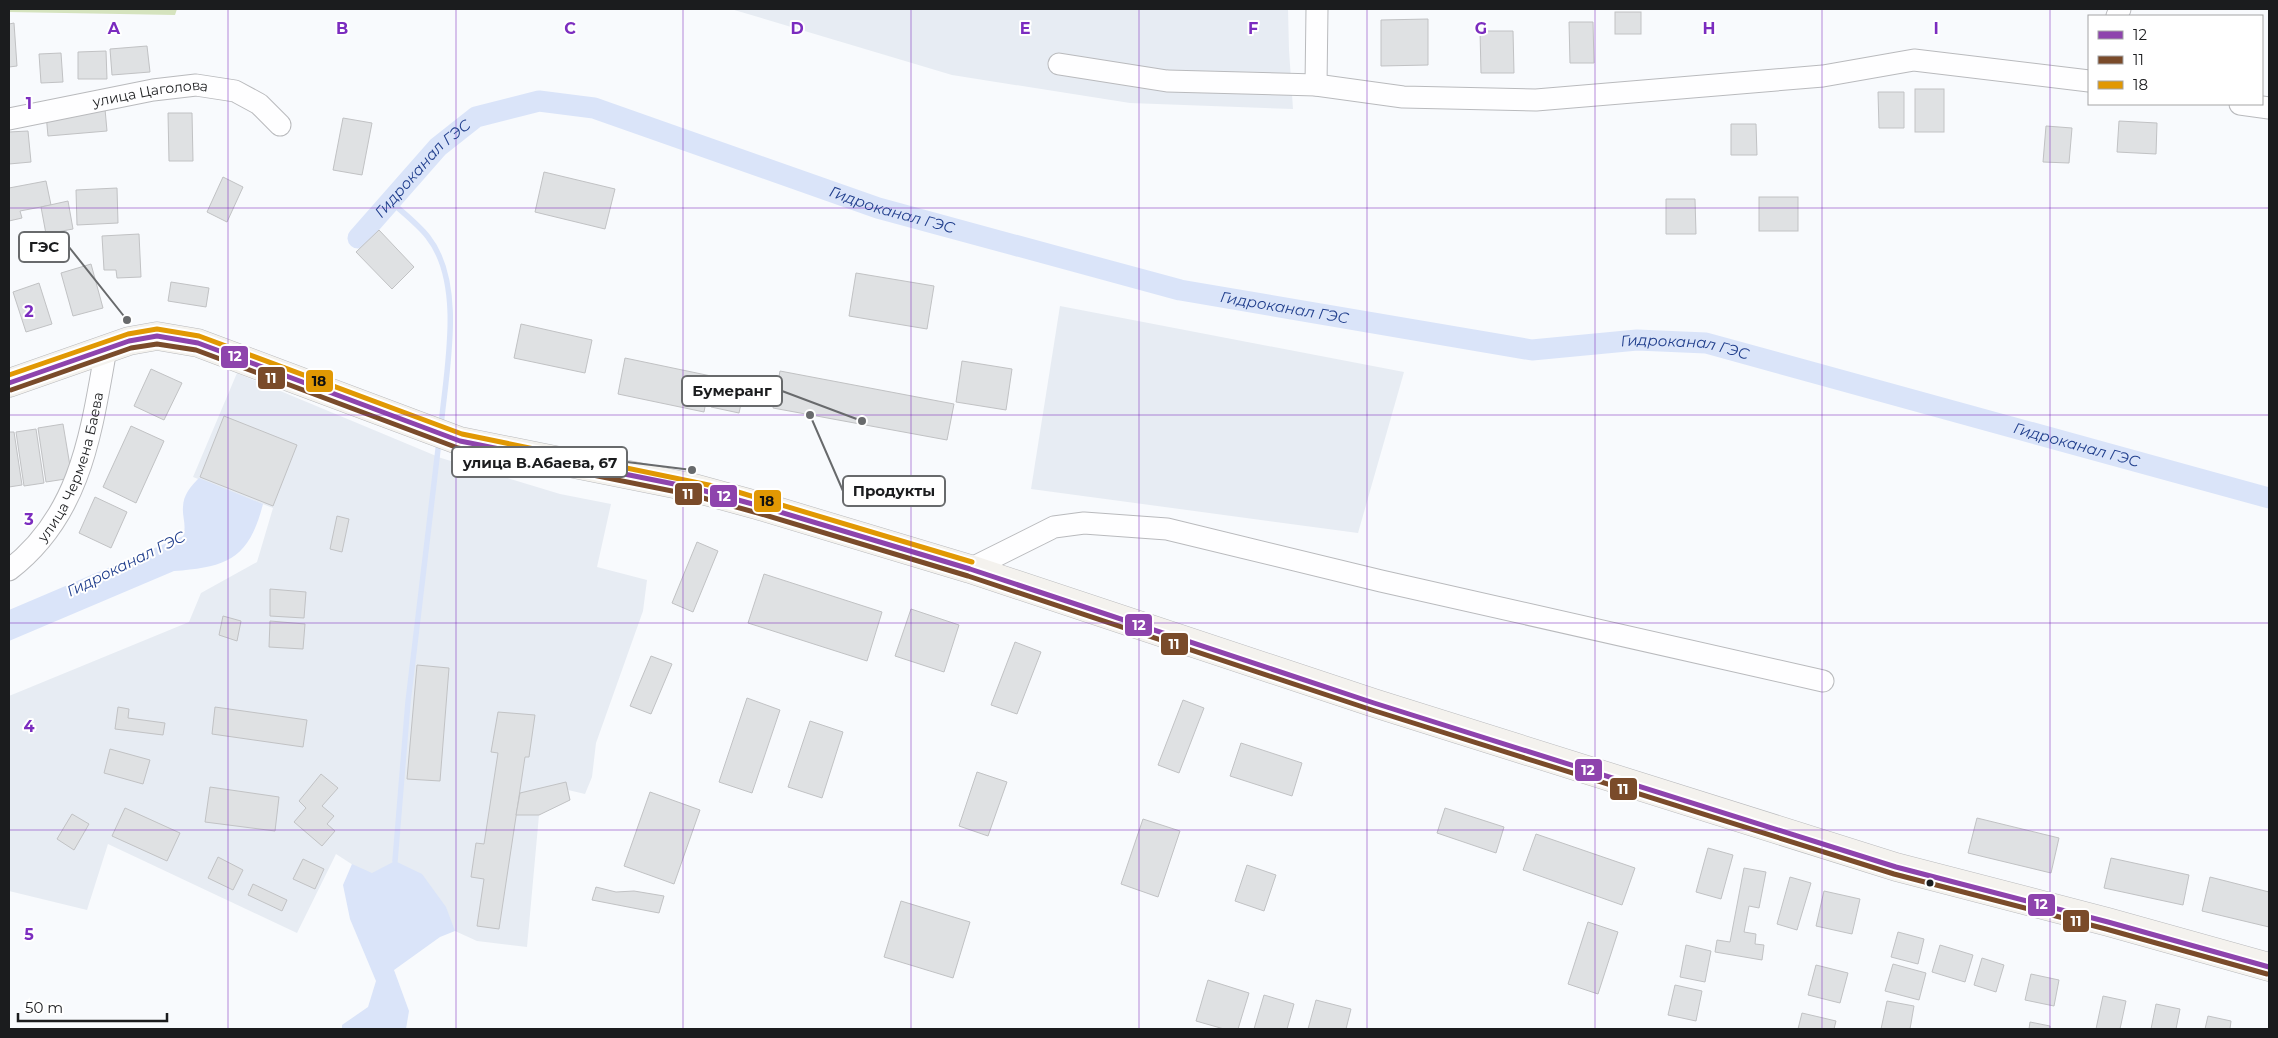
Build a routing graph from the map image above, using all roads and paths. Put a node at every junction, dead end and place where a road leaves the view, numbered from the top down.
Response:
1 (1317, 9) edge
2 (1059, 64) dead end
3 (2088, 81) edge
4 (1316, 85) junction
5 (2247, 105) edge
6 (2269, 108) edge
7 (9, 119) edge
8 (280, 125) dead end
9 (106, 349) junction
10 (9, 383) edge
11 (970, 569) junction
12 (9, 570) edge
13 (1824, 680) dead end
14 (2269, 967) edge

1 - 4 street
2 - 4 street
3 - 4 street
5 - 6 street
7 - 8 street, улица Цаголова
9 - 10 main road
9 - 11 main road
9 - 12 street, улица Чермена Баева
11 - 13 street
11 - 14 main road

